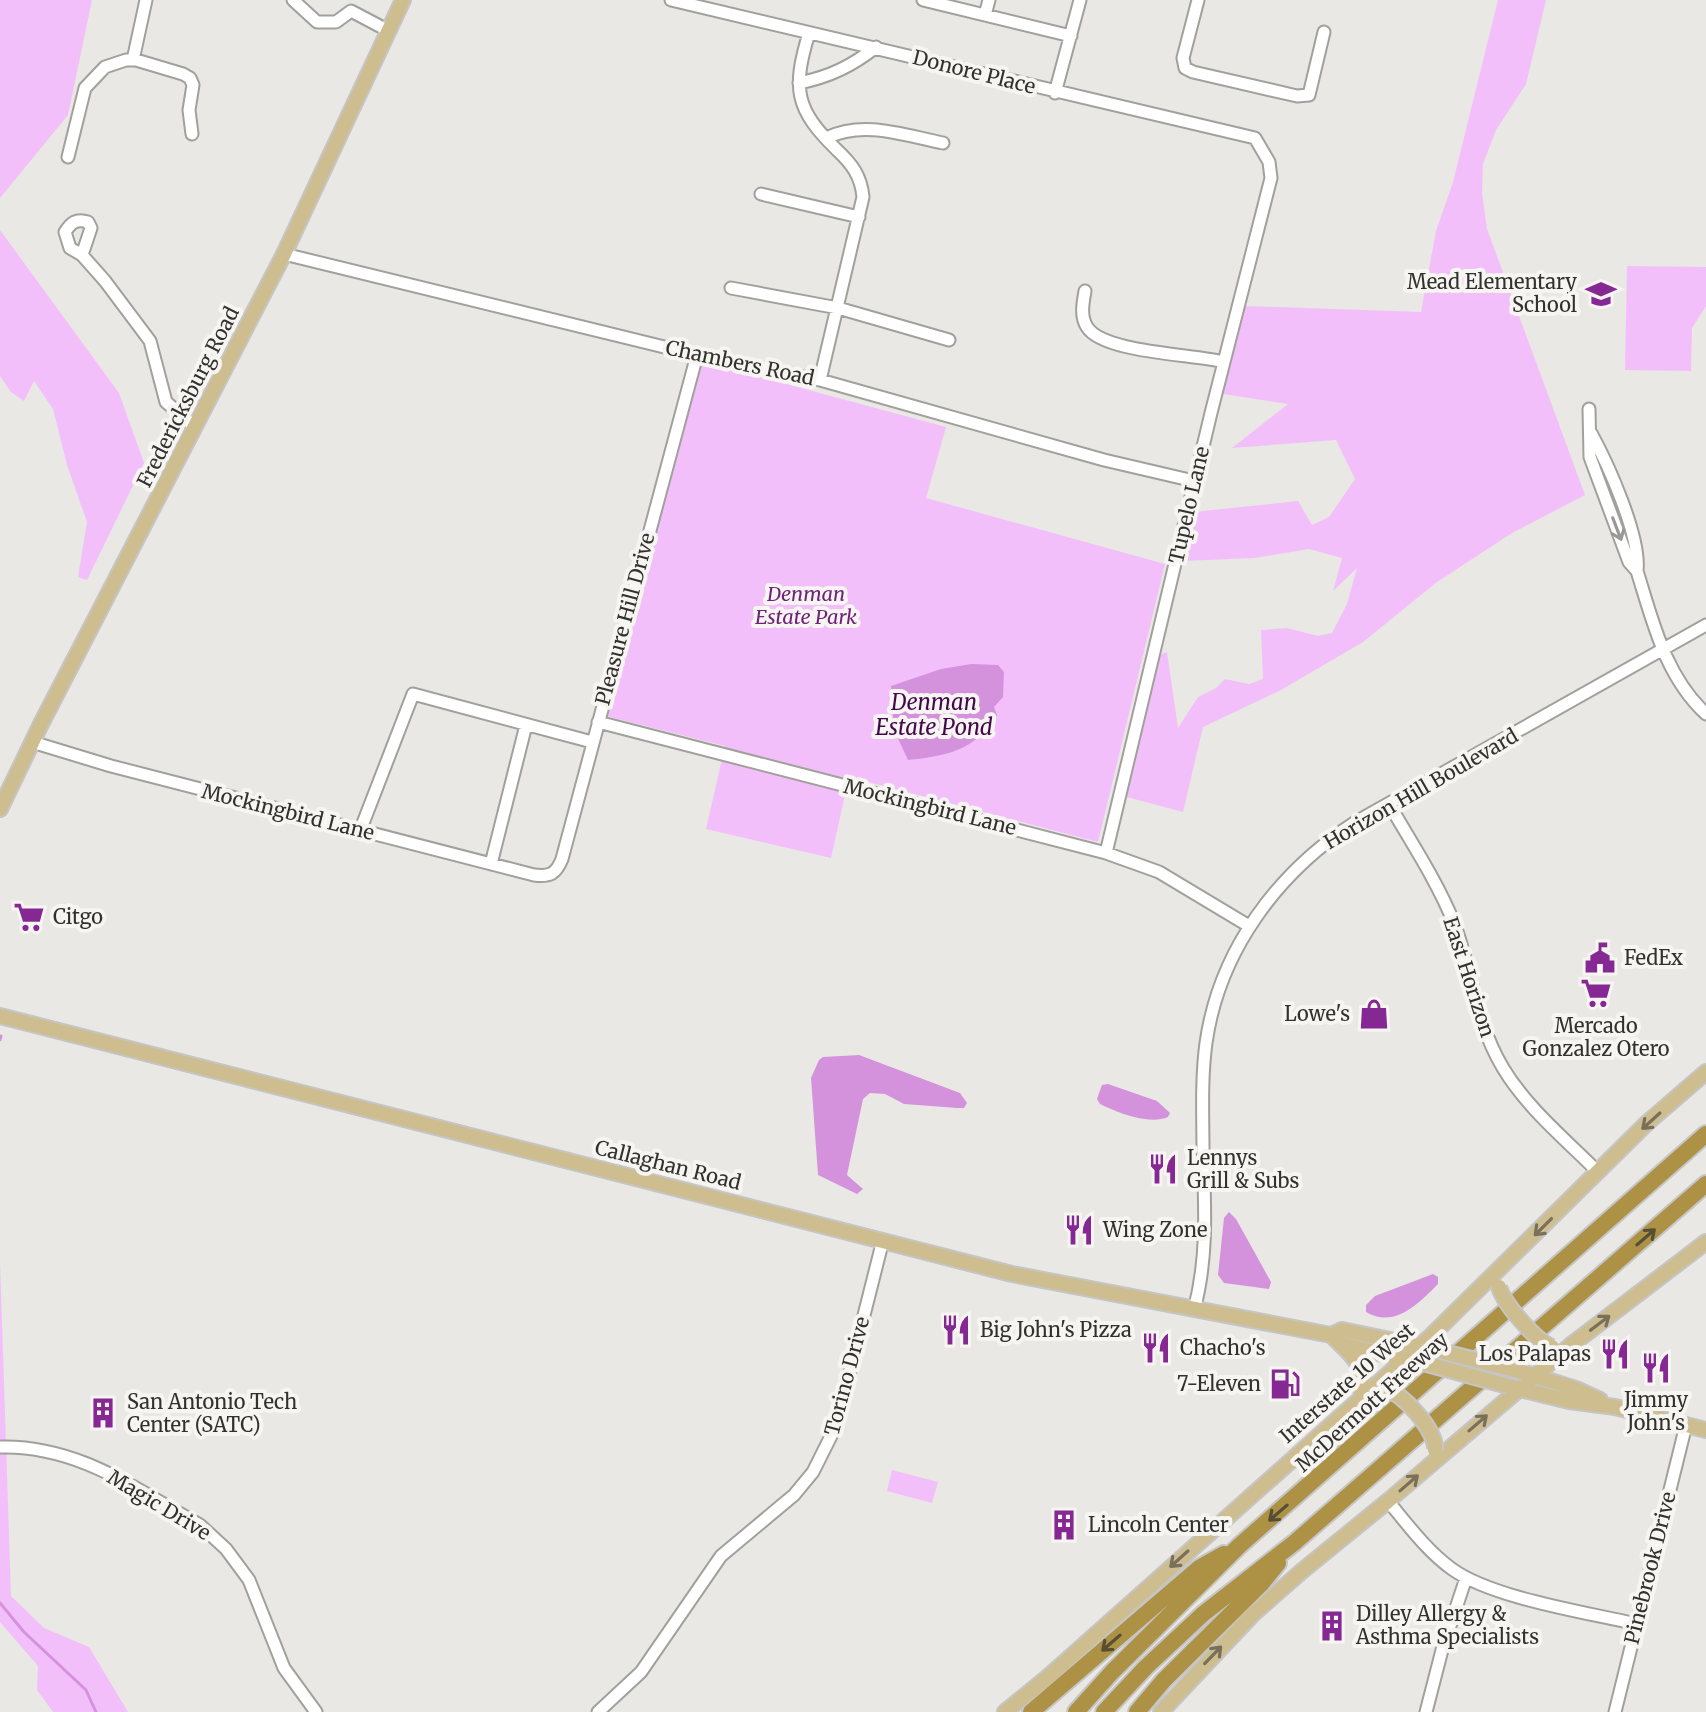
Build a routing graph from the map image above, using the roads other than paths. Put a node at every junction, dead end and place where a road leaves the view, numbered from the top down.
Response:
1 (146, 0) edge
2 (293, 0) edge
3 (403, 0) edge
4 (671, 0) edge
5 (923, 0) edge
6 (989, 0) edge
7 (1080, 0) edge
8 (1198, 0) edge
9 (985, 15) junction
10 (389, 31) junction
11 (1324, 32) dead end
12 (809, 33) junction
13 (1071, 36) junction
14 (876, 47) junction
15 (133, 60) junction
16 (799, 83) junction
17 (1055, 93) junction
18 (192, 134) dead end
19 (826, 138) junction
20 (943, 143) dead end
21 (68, 157) dead end
22 (1267, 158) joint
23 (761, 194) dead end
24 (859, 217) junction
25 (284, 254) junction
26 (82, 255) dead end
27 (731, 288) dead end
28 (1085, 291) dead end
29 (838, 308) junction
30 (949, 340) dead end
31 (697, 355) junction
32 (1224, 362) junction
33 (820, 380) junction
34 (1589, 409) dead end
35 (195, 427) junction
36 (1590, 431) junction
37 (1612, 480) junction
38 (1194, 481) junction
39 (1600, 484) junction
40 (1637, 571) junction
41 (1706, 625) edge
42 (1662, 650) junction
43 (1706, 714) edge
44 (598, 722) junction
45 (526, 725) junction
46 (32, 742) junction
47 (592, 742) junction
48 (1389, 804) junction
49 (0, 809) edge
50 (360, 831) junction
51 (1106, 853) junction
52 (491, 864) junction
53 (546, 876) joint
54 (1249, 926) junction
55 (0, 1016) edge
56 (1706, 1072) edge
57 (1706, 1134) edge
58 (1598, 1172) junction
59 (1706, 1184) edge
60 (883, 1240) junction
61 (1706, 1242) edge
62 (1503, 1268) junction
63 (1194, 1310) junction
64 (1335, 1340) junction
65 (1562, 1348) junction
66 (1417, 1354) junction
67 (1528, 1374) junction
68 (1513, 1388) junction
69 (1576, 1389) junction
70 (1371, 1392) junction
71 (1615, 1407) junction
72 (1686, 1425) junction
73 (1706, 1430) edge
74 (0, 1447) edge
75 (1433, 1457) junction
76 (1388, 1501) junction
77 (1294, 1543) junction
78 (1239, 1546) junction
79 (1466, 1578) junction
80 (1636, 1624) junction
81 (316, 1712) edge
82 (598, 1712) edge
83 (1005, 1712) edge
84 (1031, 1712) edge
85 (1076, 1712) edge
86 (1104, 1712) edge
87 (1137, 1712) edge
88 (1161, 1712) edge
89 (1426, 1712) edge
90 (1615, 1712) edge

1 - 15 street
2 - 10 street
3 - 10 main road, Fredericksburg Road
4 - 12 street, Donore Place
5 - 9 street
6 - 9 street
7 - 13 street
8 - 11 street
9 - 13 street
10 - 25 main road, Fredericksburg Road
12 - 14 street, Donore Place
12 - 16 street
13 - 17 street
14 - 16 street
14 - 17 street, Donore Place
15 - 18 street
15 - 21 street
16 - 19 street
17 - 22 street, Donore Place
19 - 20 street
19 - 24 street
22 - 32 street, Tupelo Lane
23 - 24 street
24 - 29 street
25 - 31 street, Chambers Road
25 - 35 main road, Fredericksburg Road
26 - 35 street
27 - 29 street
28 - 32 street
29 - 30 street
29 - 33 street
31 - 33 street, Chambers Road
31 - 44 street, Pleasure Hill Drive
32 - 38 street, Tupelo Lane
33 - 38 street, Chambers Road
34 - 36 street
35 - 46 main road, Fredericksburg Road
36 - 37 street
36 - 39 street
37 - 39 street
37 - 40 street
38 - 51 street, Tupelo Lane
39 -> 40 street
40 - 42 street
41 - 42 street, Horizon Hill Boulevard
42 - 43 street
42 - 48 street, Horizon Hill Boulevard
44 - 47 street, Pleasure Hill Drive
44 - 51 street, Mockingbird Lane
45 - 47 street
45 - 50 street
45 - 52 street
46 - 49 main road, Fredericksburg Road
46 - 50 street, Mockingbird Lane
47 - 53 street, Pleasure Hill Drive
48 - 54 street, Horizon Hill Boulevard
48 - 58 street, East Horizon
50 - 52 street, Mockingbird Lane
51 - 54 street, Mockingbird Lane
52 - 53 street, Mockingbird Lane
54 - 63 street, Horizon Hill Boulevard
55 - 60 main road, Callaghan Road
56 -> 58 main road, Interstate 10 West
57 -> 78 highway, McDermott Freeway
58 -> 62 main road, Interstate 10 West
77 -> 59 highway
60 - 63 main road, Callaghan Road
60 - 82 street, Torino Drive
65 -> 61 main road
62 - 65 main road, bridge
62 - 66 main road, Interstate 10 West
63 - 64 main road, Callaghan Road
64 - 66 main road, Callaghan Road
64 - 70 main road
65 - 67 main road
65 - 69 main road
66 - 67 main road, Callaghan Road, bridge
66 - 68 main road, Callaghan Road, bridge
66 - 70 main road, Interstate 10 West
67 - 68 main road
67 - 69 main road, Callaghan Road
68 - 71 main road, Callaghan Road
75 -> 68 main road
69 - 71 main road, Callaghan Road
70 - 75 main road, bridge
70 -> 83 main road, Interstate 10 West
71 - 72 main road, Callaghan Road
72 - 73 main road, Callaghan Road
72 - 80 street, Pinebrook Drive
74 - 81 street, Magic Drive
76 -> 75 main road
76 - 79 street
88 -> 76 main road
77 - 86 highway
77 - 87 highway
78 -> 84 highway
78 - 85 highway, McDermott Freeway
79 - 80 street
79 - 89 street
80 - 90 street, Pinebrook Drive

